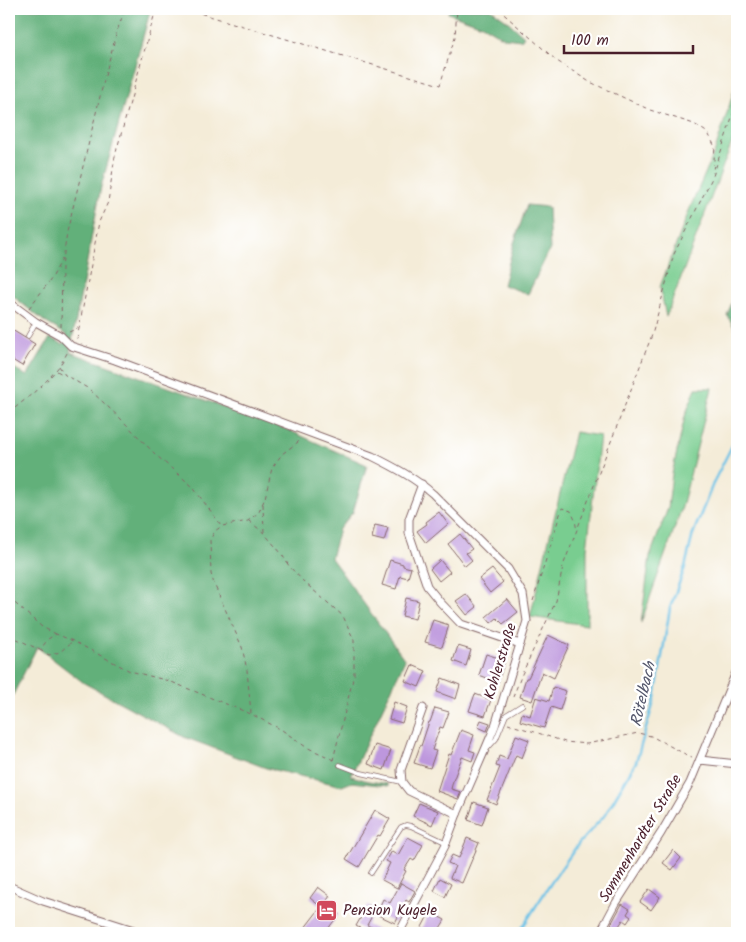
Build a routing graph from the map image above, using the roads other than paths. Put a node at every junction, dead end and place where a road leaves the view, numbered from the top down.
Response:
1 (9, 302) edge
2 (36, 322) junction
3 (28, 336) dead end
4 (422, 484) junction
5 (520, 644) junction
6 (737, 670) edge
7 (522, 705) dead end
8 (423, 708) dead end
9 (484, 752) junction
10 (700, 757) junction
11 (737, 764) edge
12 (340, 765) road end
13 (402, 782) junction
14 (458, 814) junction
15 (447, 842) junction
16 (371, 873) dead end
17 (9, 886) edge
18 (143, 933) edge
19 (399, 933) edge
20 (600, 933) edge

1 - 2 street
2 - 3 lane
2 - 4 street, Kohlerstraße
4 - 5 street, Kohlerstraße
4 - 5 street
5 - 9 street, Kohlerstraße
6 - 10 street, Sommenhardter Straße
7 - 9 lane
8 - 13 street
9 - 14 street, Kohlerstraße
10 - 11 street
10 - 20 street, Sommenhardter Straße
12 - 13 lane
13 - 14 street
14 - 15 street, Kohlerstraße
15 - 16 lane
15 - 19 street, Kohlerstraße
17 - 18 street

